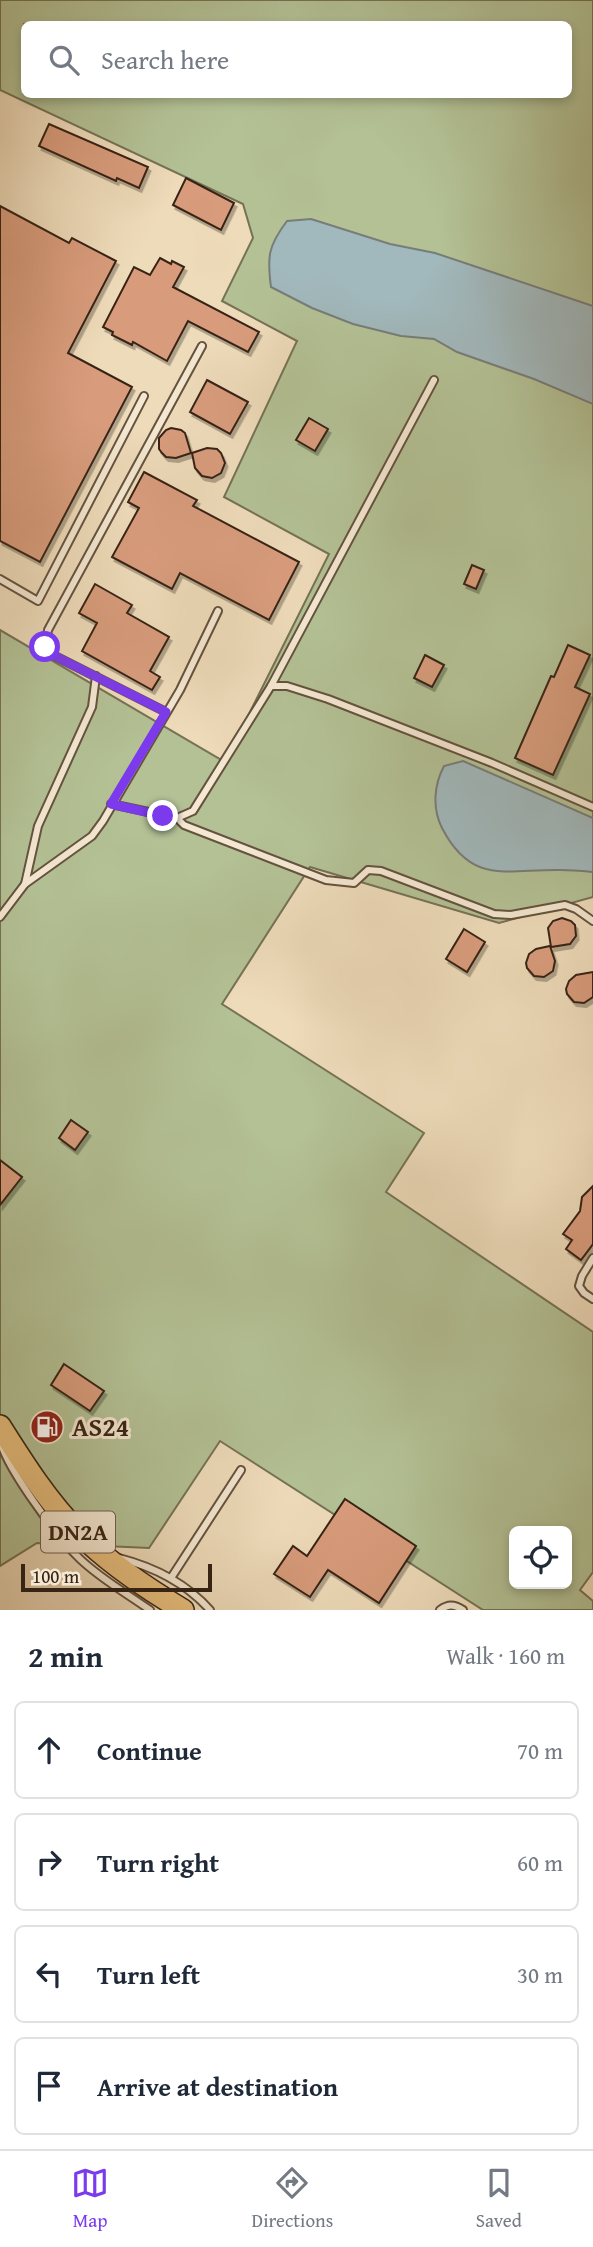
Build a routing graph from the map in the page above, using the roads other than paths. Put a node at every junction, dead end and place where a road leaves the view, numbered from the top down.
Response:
1 (202, 346) dead end
2 (434, 380) dead end
3 (144, 396) dead end
4 (0, 579) edge
5 (218, 611) dead end
6 (96, 676) junction
7 (271, 686) junction
8 (166, 712) junction
9 (111, 804) junction
10 (593, 807) edge
11 (177, 818) junction
12 (25, 884) junction
13 (0, 917) edge
14 (593, 921) edge
15 (593, 1258) edge
16 (593, 1299) edge
17 (0, 1426) edge
18 (0, 1438) edge
19 (241, 1470) dead end
20 (102, 1553) junction
21 (172, 1578) junction
22 (150, 1610) edge
23 (183, 1610) edge
24 (210, 1610) edge
25 (440, 1610) edge
26 (463, 1610) edge

1 - 6 lane
2 - 7 lane
3 - 4 lane
5 - 8 lane
6 - 8 lane
6 - 12 lane
7 - 10 lane
7 - 11 lane
8 - 9 lane
9 - 11 lane
9 - 12 lane
11 - 14 lane
12 - 13 lane
15 - 16 lane
17 - 20 highway, DN2A
18 - 22 lane
19 - 21 lane
20 - 21 lane
20 - 23 highway, DN2A
21 - 24 lane
25 - 26 lane

